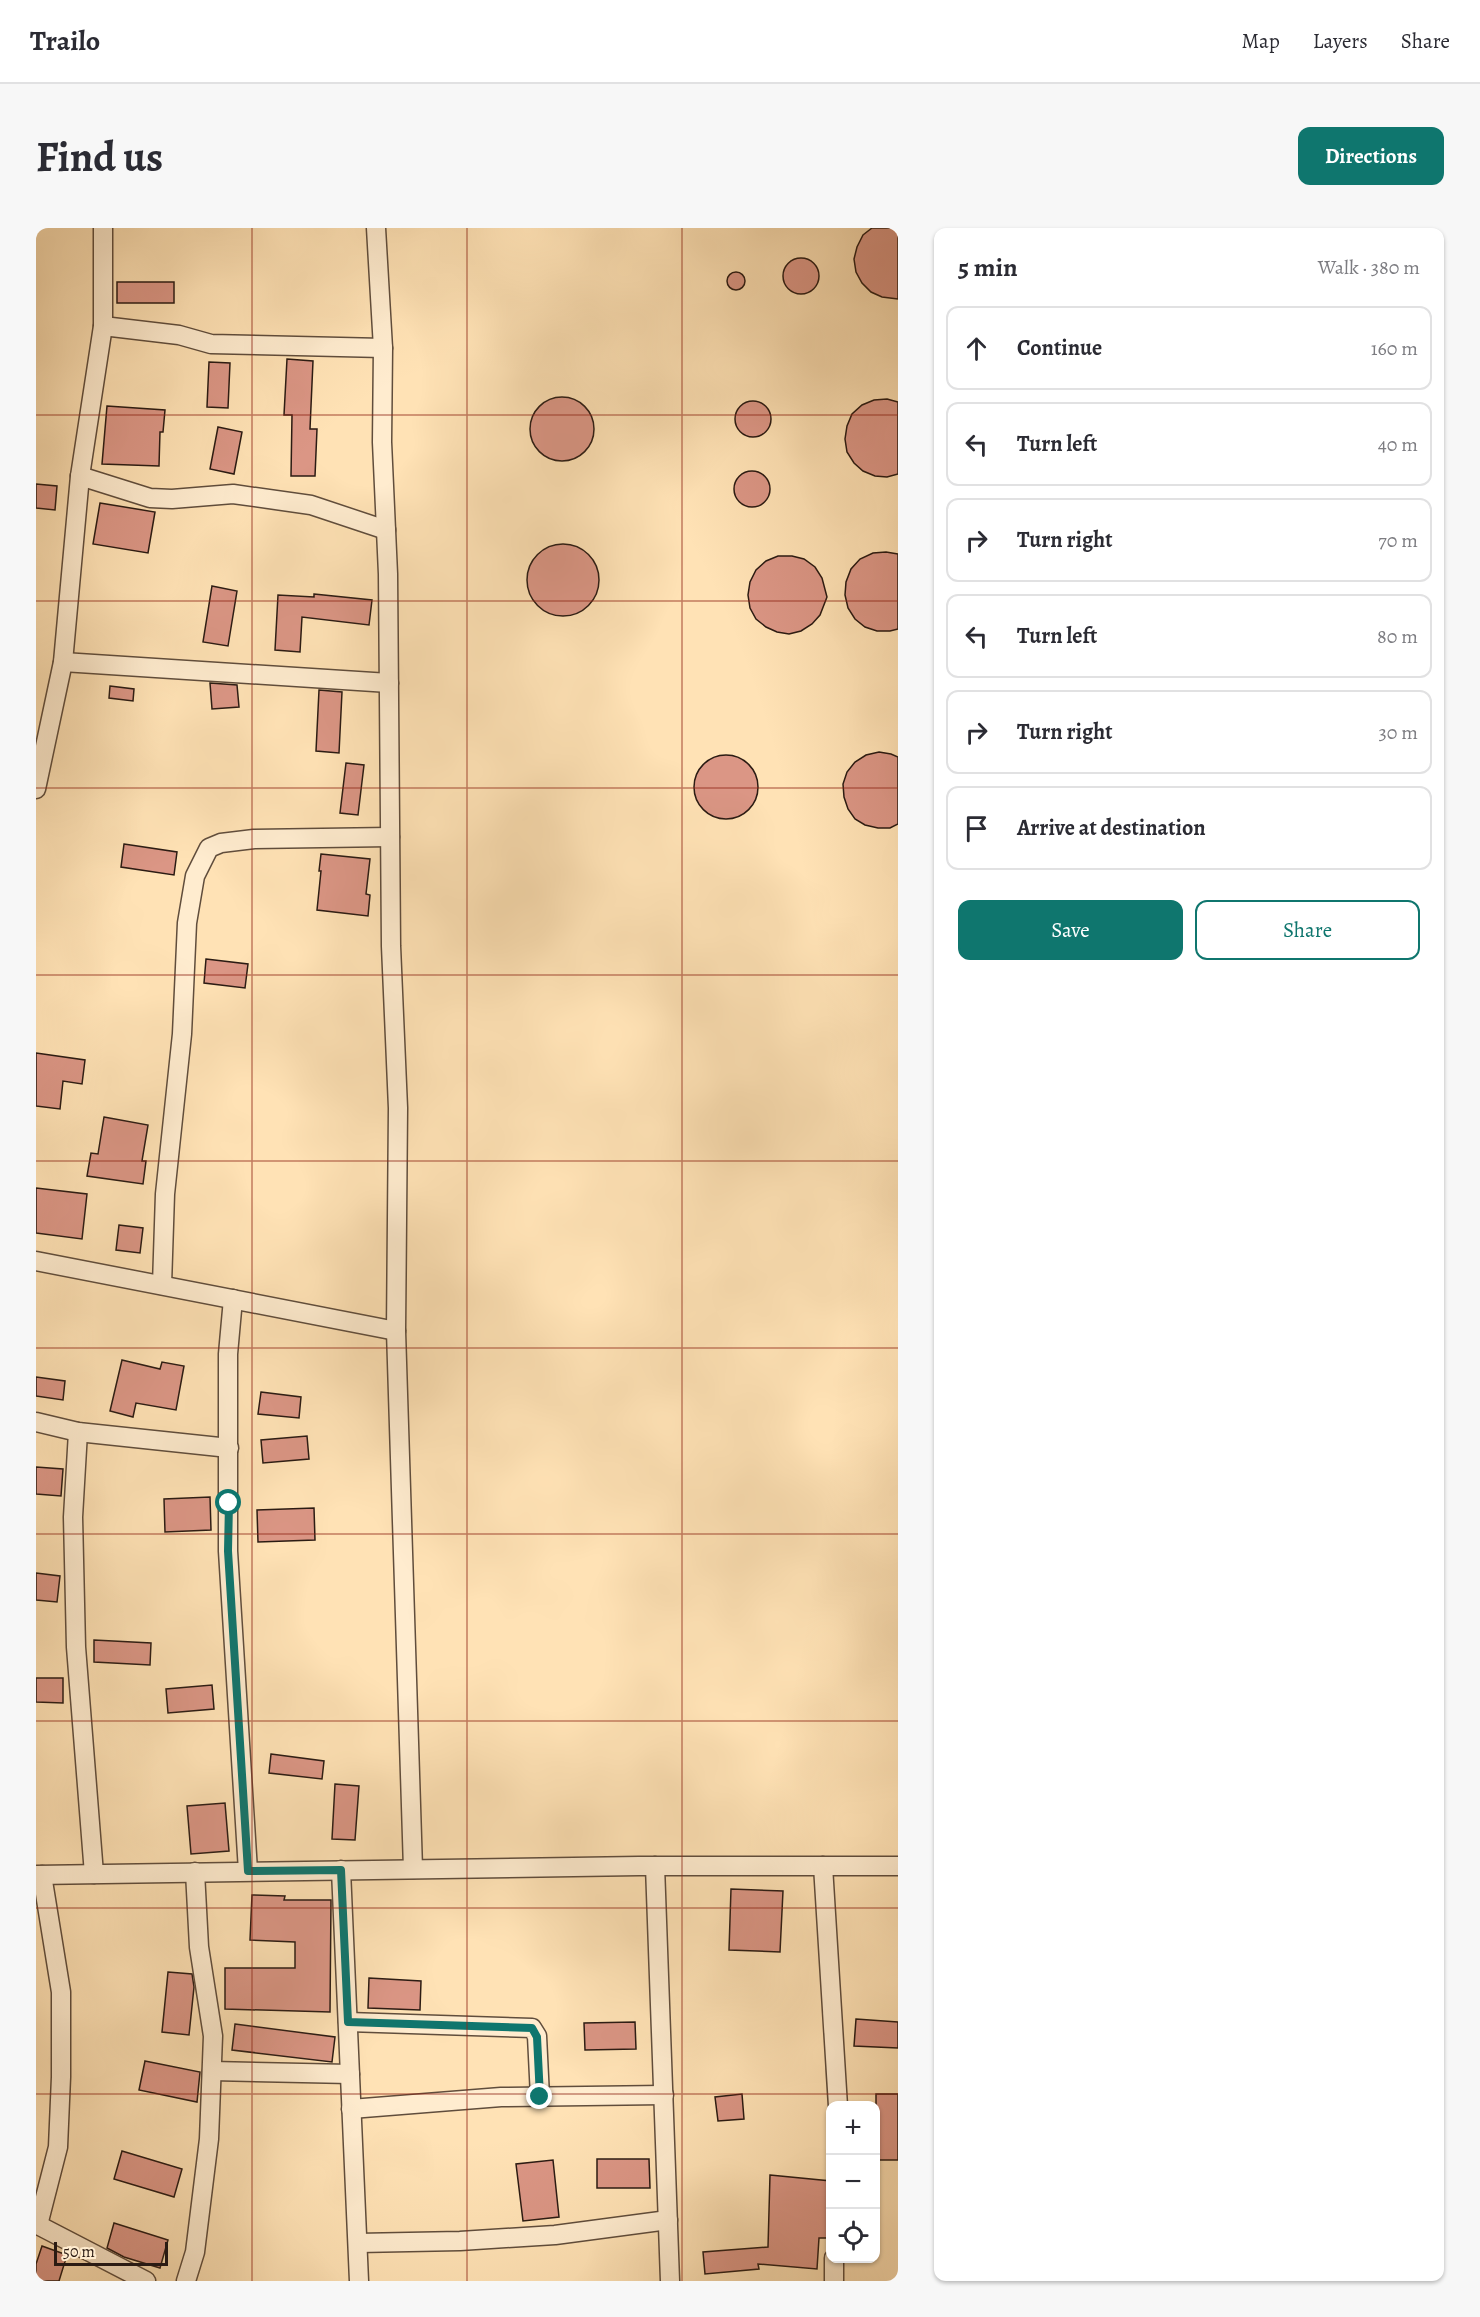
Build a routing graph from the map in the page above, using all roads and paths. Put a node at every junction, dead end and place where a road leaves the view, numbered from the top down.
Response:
1 (103, 228) edge
2 (376, 228) edge
3 (103, 326) junction
4 (383, 348) junction
5 (80, 476) junction
6 (386, 530) junction
7 (63, 662) junction
8 (389, 682) junction
9 (36, 789) edge
10 (390, 837) junction
11 (36, 1261) edge
12 (162, 1285) junction
13 (233, 1299) junction
14 (396, 1331) junction
15 (36, 1422) edge
16 (78, 1432) junction
17 (229, 1448) junction
18 (655, 1866) junction
19 (823, 1866) junction
20 (898, 1866) edge
21 (413, 1869) junction
22 (341, 1870) junction
23 (248, 1871) junction
24 (195, 1872) junction
25 (94, 1874) junction
26 (39, 1875) edge
27 (348, 2022) junction
28 (212, 2072) junction
29 (350, 2074) junction
30 (664, 2095) junction
31 (540, 2097) junction
32 (838, 2101) edge
33 (351, 2109) junction
34 (668, 2220) junction
35 (37, 2225) edge
36 (358, 2243) junction
37 (834, 2263) edge
38 (146, 2281) edge
39 (186, 2281) edge
40 (359, 2281) edge
41 (670, 2281) edge
42 (834, 2281) edge

1 - 3 street
2 - 4 street
3 - 4 street
3 - 5 street
4 - 6 street
5 - 6 street
5 - 7 street
6 - 8 street
7 - 8 street
7 - 9 street
8 - 10 street
10 - 12 street
10 - 14 street
11 - 12 street
12 - 13 street
13 - 14 street
13 - 17 street
14 - 21 street
15 - 16 street
16 - 17 street
16 - 25 street
17 - 23 street
18 - 19 street
18 - 21 street
18 - 30 street
19 - 20 street
19 - 32 street
21 - 22 street
22 - 23 street
22 - 27 street
23 - 24 street
24 - 25 street
24 - 28 street
25 - 26 street
26 - 35 street
27 - 29 street
27 - 31 street
28 - 29 street
28 - 39 street
29 - 33 street
30 - 31 street
30 - 34 street
31 - 33 street
33 - 36 street
34 - 36 street
34 - 41 street
35 - 38 street
36 - 40 street
37 - 42 street

